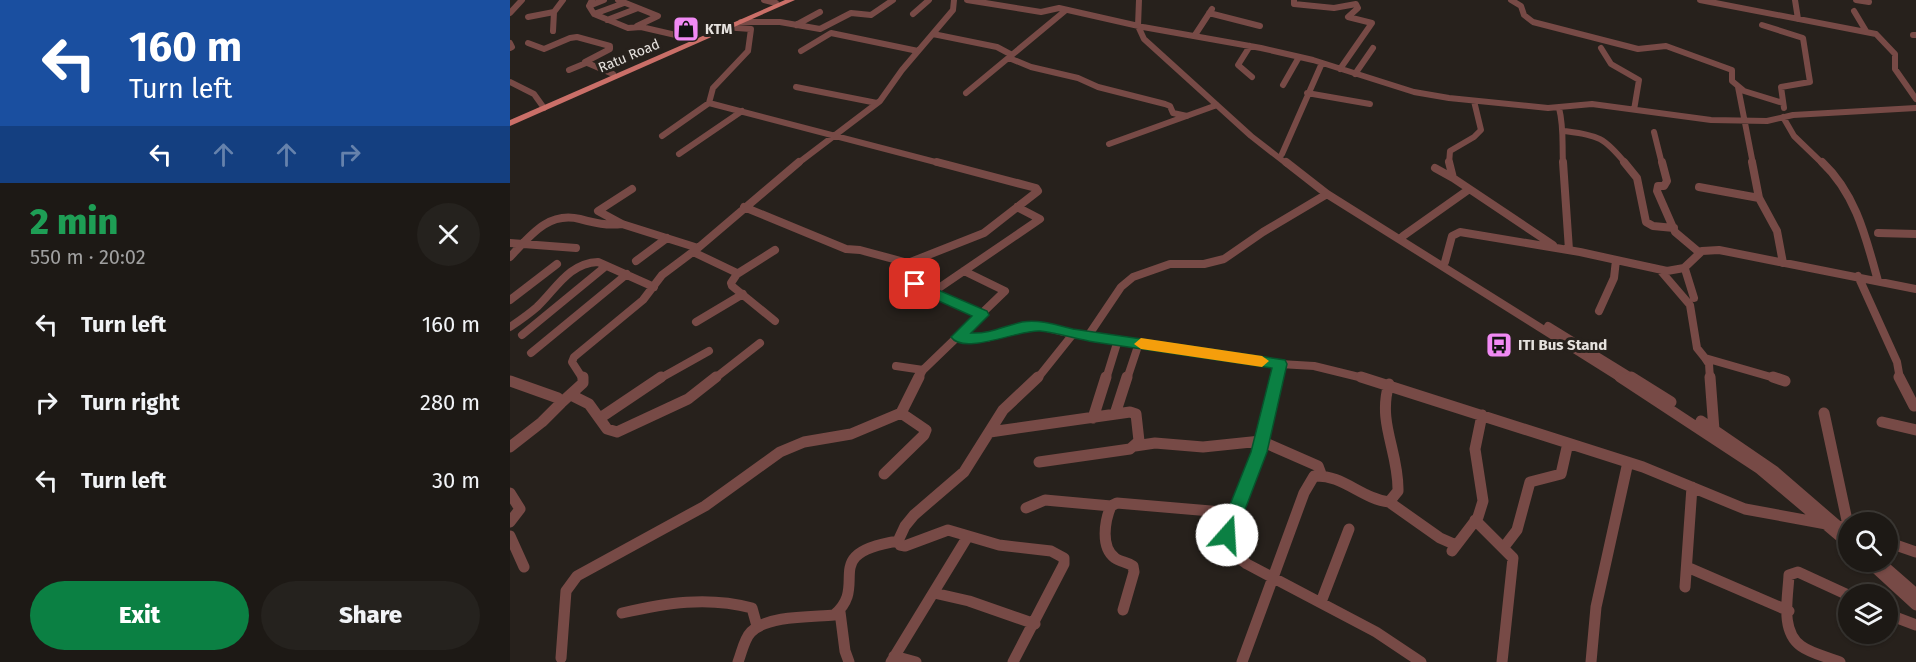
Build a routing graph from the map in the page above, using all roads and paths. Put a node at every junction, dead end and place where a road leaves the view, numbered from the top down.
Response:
1 (522, 0) edge
2 (563, 0) edge
3 (604, 0) edge
4 (764, 0) edge
5 (791, 0) edge
6 (893, 0) edge
7 (928, 0) edge
8 (954, 0) edge
9 (966, 0) edge
10 (1142, 0) edge
11 (1294, 0) edge
12 (1511, 0) edge
13 (1700, 0) edge
14 (1762, 0) edge
15 (1795, 0) edge
16 (1856, 0) edge
17 (621, 1) edge
18 (1708, 1) edge
19 (1869, 1) edge
20 (780, 2) edge
21 (591, 3) edge
22 (638, 8) junction
23 (645, 10) junction
24 (1066, 10) junction
25 (1711, 11) dead end
26 (1854, 11) dead end
27 (1874, 11) dead end
28 (554, 12) junction
29 (820, 12) dead end
30 (1761, 12) junction
31 (510, 13) edge
32 (594, 14) junction
33 (913, 14) dead end
34 (1785, 16) junction
35 (528, 17) dead end
36 (1798, 19) junction
37 (607, 20) junction
38 (741, 22) junction
39 (615, 23) junction
40 (796, 25) junction
41 (1762, 25) dead end
42 (1140, 26) junction
43 (1260, 26) dead end
44 (726, 27) junction
45 (633, 28) junction
46 (820, 29) junction
47 (553, 31) dead end
48 (1866, 31) junction
49 (1784, 32) junction
50 (831, 33) junction
51 (933, 34) junction
52 (1195, 34) junction
53 (693, 39) junction
54 (510, 43) edge
55 (528, 43) dead end
56 (1250, 46) junction
57 (510, 48) edge
58 (1373, 48) dead end
59 (1601, 48) dead end
60 (801, 51) dead end
61 (918, 51) junction
62 (1010, 57) junction
63 (1299, 57) junction
64 (586, 63) junction
65 (1322, 63) junction
66 (1340, 69) junction
67 (570, 70) dead end
68 (613, 74) junction
69 (1355, 74) junction
70 (1252, 77) dead end
71 (510, 82) edge
72 (1283, 85) dead end
73 (796, 87) dead end
74 (1738, 87) junction
75 (966, 93) dead end
76 (1307, 93) junction
77 (1916, 99) edge
78 (1474, 101) junction
79 (709, 103) junction
80 (877, 103) junction
81 (1370, 104) dead end
82 (1783, 104) junction
83 (1216, 105) junction
84 (542, 106) junction
85 (1559, 108) junction
86 (1916, 108) edge
87 (1634, 110) junction
88 (742, 111) junction
89 (1187, 116) junction
90 (1785, 117) junction
91 (510, 120) edge
92 (1744, 121) junction
93 (1564, 131) junction
94 (1654, 132) dead end
95 (834, 134) junction
96 (662, 136) dead end
97 (1109, 144) dead end
98 (679, 154) dead end
99 (1281, 154) junction
100 (1435, 168) dead end
101 (1453, 178) junction
102 (1699, 187) dead end
103 (632, 189) dead end
104 (1468, 190) junction
105 (1327, 194) junction
106 (1759, 198) junction
107 (744, 207) junction
108 (1017, 207) junction
109 (622, 224) junction
110 (1674, 228) junction
111 (1878, 233) dead end
112 (1916, 234) edge
113 (1403, 236) junction
114 (667, 238) junction
115 (510, 243) edge
116 (524, 244) junction
117 (576, 248) dead end
118 (1557, 248) junction
119 (696, 250) junction
120 (775, 250) dead end
121 (1569, 250) junction
122 (1700, 253) junction
123 (510, 257) edge
124 (1616, 260) junction
125 (636, 261) dead end
126 (1445, 262) junction
127 (1784, 262) junction
128 (907, 263) junction
129 (557, 264) dead end
130 (606, 266) junction
131 (1685, 269) junction
132 (1660, 270) junction
133 (964, 271) junction
134 (627, 274) junction
135 (737, 274) junction
136 (1858, 276) junction
137 (1878, 281) junction
138 (654, 287) junction
139 (1916, 288) edge
140 (933, 292) junction
141 (743, 294) junction
142 (1694, 297) dead end
143 (510, 300) edge
144 (1599, 311) dead end
145 (982, 315) junction
146 (775, 321) dead end
147 (696, 322) dead end
148 (510, 327) edge
149 (1073, 334) junction
150 (522, 335) dead end
151 (1088, 336) junction
152 (958, 337) junction
153 (1118, 340) junction
154 (760, 343) dead end
155 (1139, 343) junction
156 (1570, 343) junction
157 (710, 351) dead end
158 (531, 353) dead end
159 (1593, 358) junction
160 (1705, 358) junction
161 (1280, 364) junction
162 (896, 366) dead end
163 (923, 370) junction
164 (510, 381) edge
165 (1785, 381) dead end
166 (1389, 384) junction
167 (571, 395) junction
168 (561, 403) junction
169 (1914, 406) dead end
170 (901, 413) junction
171 (1824, 413) dead end
172 (1115, 414) junction
173 (1482, 415) junction
174 (600, 418) junction
175 (1093, 418) junction
176 (1882, 422) dead end
177 (1714, 430) junction
178 (1916, 430) edge
179 (990, 432) junction
180 (1261, 441) junction
181 (1568, 443) junction
182 (1135, 446) junction
183 (510, 447) edge
184 (1040, 462) dead end
185 (1628, 462) junction
186 (884, 474) dead end
187 (1321, 474) junction
188 (1692, 487) junction
189 (510, 493) edge
190 (1389, 502) junction
191 (1111, 506) junction
192 (1026, 508) dead end
193 (1838, 512) edge
194 (1234, 513) junction
195 (1475, 520) junction
196 (510, 522) edge
197 (1838, 524) edge
198 (1838, 525) edge
199 (1838, 526) edge
200 (1349, 529) dead end
201 (510, 536) edge
202 (968, 536) junction
203 (898, 541) junction
204 (1898, 546) edge
205 (1504, 547) junction
206 (1916, 552) edge
207 (524, 567) dead end
208 (1687, 567) junction
209 (1880, 572) edge
210 (1891, 572) edge
211 (1275, 578) junction
212 (1685, 587) dead end
213 (1838, 591) edge
214 (934, 593) junction
215 (1916, 594) edge
216 (1321, 602) junction
217 (1916, 605) edge
218 (1124, 610) dead end
219 (1789, 611) junction
220 (840, 612) junction
221 (622, 613) dead end
222 (1898, 619) edge
223 (1035, 624) junction
224 (757, 626) junction
225 (1916, 626) edge
226 (561, 658) dead end
227 (892, 659) edge
228 (738, 662) edge
229 (849, 662) edge
230 (916, 662) edge
231 (1013, 662) edge
232 (1242, 662) edge
233 (1421, 662) edge
234 (1502, 662) edge
235 (1591, 662) edge
236 (1840, 662) edge

1 - 31 street
2 - 28 street
3 - 21 street
4 - 20 street
5 - 38 main road, Ratu Road
6 - 46 street
7 - 33 street
8 - 51 street
9 - 24 street
10 - 42 street
11 - 66 street
12 - 74 street
13 - 18 street
14 - 30 street
15 - 36 street
16 - 19 street
17 - 22 street
17 - 32 street
18 - 25 street
18 - 30 street
19 - 27 street
20 - 44 main road, Ratu Road
21 - 32 street
22 - 23 street
22 - 37 street
23 - 39 street
23 - 45 street
24 - 42 street
24 - 62 street
26 - 48 street
28 - 35 street
28 - 47 street
29 - 40 street
30 - 34 street
32 - 37 street
34 - 36 street
34 - 49 street
36 - 48 street
37 - 39 street
38 - 40 street
38 - 44 main road, Ratu Road
39 - 45 street
40 - 46 street
41 - 49 street
42 - 52 street
42 - 83 street
42 - 99 street
43 - 52 street
44 - 53 main road, Ratu Road
44 - 79 street
44 - 84 main road, Ratu Road
45 - 53 street
46 - 50 street
48 - 77 street
49 - 82 street
50 - 60 street
50 - 61 street
51 - 61 street
51 - 62 street
52 - 56 street
53 - 68 main road, Ratu Road
54 - 57 street
55 - 64 street
56 - 63 street
56 - 70 street
58 - 69 street
59 - 87 street
61 - 80 street
62 - 75 street
62 - 89 street
63 - 65 street
63 - 72 street
64 - 67 street
64 - 68 street
65 - 66 street
65 - 76 street
66 - 69 street
68 - 84 main road, Ratu Road
69 - 78 street
71 - 84 street
73 - 80 street
74 - 82 street
74 - 92 street
76 - 81 street
76 - 99 street
78 - 85 street
78 - 101 street
79 - 88 street
79 - 96 street
80 - 95 street
82 - 90 street
83 - 89 street
83 - 105 street
84 - 91 main road, Ratu Road
85 - 87 street
85 - 93 street
86 - 90 street
87 - 92 street
88 - 95 street
88 - 98 street
89 - 97 street
90 - 92 street
90 - 137 street
92 - 106 street
93 - 110 street
93 - 121 street
94 - 110 street
95 - 107 street
95 - 108 street
99 - 113 street
100 - 101 street
101 - 104 street
102 - 106 street
103 - 109 street
104 - 113 street
104 - 118 street
105 - 151 street
105 - 156 street
106 - 127 street
107 - 119 street
107 - 128 street
108 - 128 street
108 - 133 street
109 - 114 street
109 - 116 street
110 - 122 street
111 - 112 street
113 - 126 street
114 - 119 street
114 - 125 street
115 - 116 street
116 - 117 street
116 - 123 street
118 - 121 street
118 - 126 street
119 - 135 street
119 - 138 street
120 - 135 street
121 - 124 street
122 - 127 street
122 - 131 street
124 - 132 street
124 - 144 street
126 - 156 street
127 - 136 street
128 - 140 street
129 - 143 street
130 - 134 street
130 - 148 street
130 - 150 street
131 - 132 street
131 - 142 street
132 - 160 street
133 - 140 street
133 - 145 street
134 - 138 street
134 - 158 street
135 - 141 street
136 - 137 street
136 - 169 street
137 - 139 street
138 - 167 street
140 - 145 street
141 - 146 street
141 - 147 street
145 - 152 street
149 - 151 street
149 - 152 street
149 - 179 street
151 - 153 street
152 - 163 street
153 - 155 street
153 - 175 street
154 - 174 street
155 - 161 street
155 - 172 street
156 - 159 street
157 - 174 street
159 - 177 street
159 - 198 street
160 - 165 street
160 - 177 street
161 - 166 street
161 - 180 street
162 - 163 street
163 - 170 street
164 - 168 street
166 - 173 street
166 - 190 street
167 - 168 street
167 - 174 street
168 - 183 street
170 - 186 street
170 - 226 street
171 - 193 street
172 - 175 street
172 - 182 street
173 - 181 street
173 - 195 street
175 - 179 street
176 - 178 street
177 - 197 street
179 - 203 street
180 - 182 street
180 - 187 street
180 - 194 street
181 - 185 street
181 - 205 street
182 - 184 street
185 - 188 street
185 - 235 street
187 - 190 street
187 - 211 street
188 - 199 street
188 - 208 street
189 - 196 street
190 - 195 street
191 - 192 street
191 - 194 street
191 - 218 street
194 - 211 street
195 - 205 street
200 - 216 street
201 - 207 street
202 - 203 street
202 - 214 street
202 - 223 street
203 - 220 street
204 - 206 street
205 - 234 street
208 - 212 street
208 - 219 street
209 - 217 street
210 - 215 street
211 - 216 street
211 - 232 street
213 - 219 street
214 - 223 street
214 - 227 street
216 - 233 street
219 - 236 street
220 - 224 street
220 - 229 street
221 - 224 street
222 - 225 street
223 - 231 street
224 - 228 street
227 - 230 street

